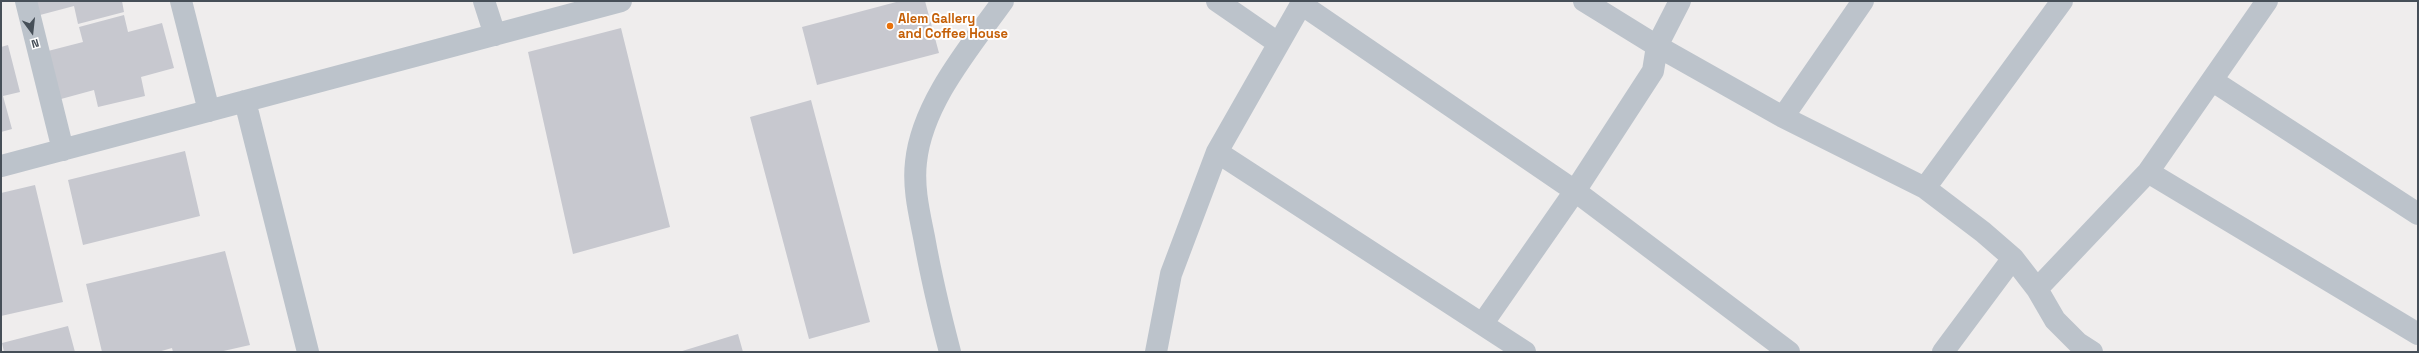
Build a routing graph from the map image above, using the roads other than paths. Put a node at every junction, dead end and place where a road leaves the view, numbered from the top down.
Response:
1 (26, 1) edge
2 (181, 1) edge
3 (484, 1) edge
4 (620, 1) edge
5 (1003, 1) edge
6 (1217, 1) edge
7 (1584, 1) edge
8 (1680, 1) edge
9 (1863, 1) edge
10 (2062, 1) edge
11 (2267, 1) edge
12 (1302, 3) edge
13 (495, 35) junction
14 (1278, 43) junction
15 (1657, 46) junction
16 (2213, 81) junction
17 (245, 101) junction
18 (209, 111) junction
19 (1783, 117) junction
20 (63, 150) junction
21 (1217, 152) junction
22 (1, 166) edge
23 (2148, 172) junction
24 (1925, 188) junction
25 (1575, 191) junction
26 (2418, 214) edge
27 (2013, 258) junction
28 (2037, 289) junction
29 (1483, 324) junction
30 (2418, 334) edge
31 (308, 352) edge
32 (950, 352) edge
33 (1156, 352) edge
34 (1525, 352) edge
35 (1789, 352) edge
36 (1943, 352) edge
37 (2092, 352) edge

1 - 20 street
2 - 18 street
3 - 13 street
4 - 13 street
5 - 32 street
6 - 14 street
7 - 15 street
8 - 15 street
9 - 19 street
10 - 24 street
11 - 16 street
12 - 14 street
12 - 25 street
13 - 17 street
14 - 21 street
15 - 19 street
15 - 25 street
16 - 23 street
16 - 26 street
17 - 18 street
17 - 31 street
18 - 20 street
19 - 24 street
20 - 22 street
21 - 29 street
21 - 33 street
23 - 28 street
23 - 30 street
24 - 27 street
25 - 29 street
25 - 35 street
27 - 28 street
27 - 36 street
28 - 37 street
29 - 34 street

